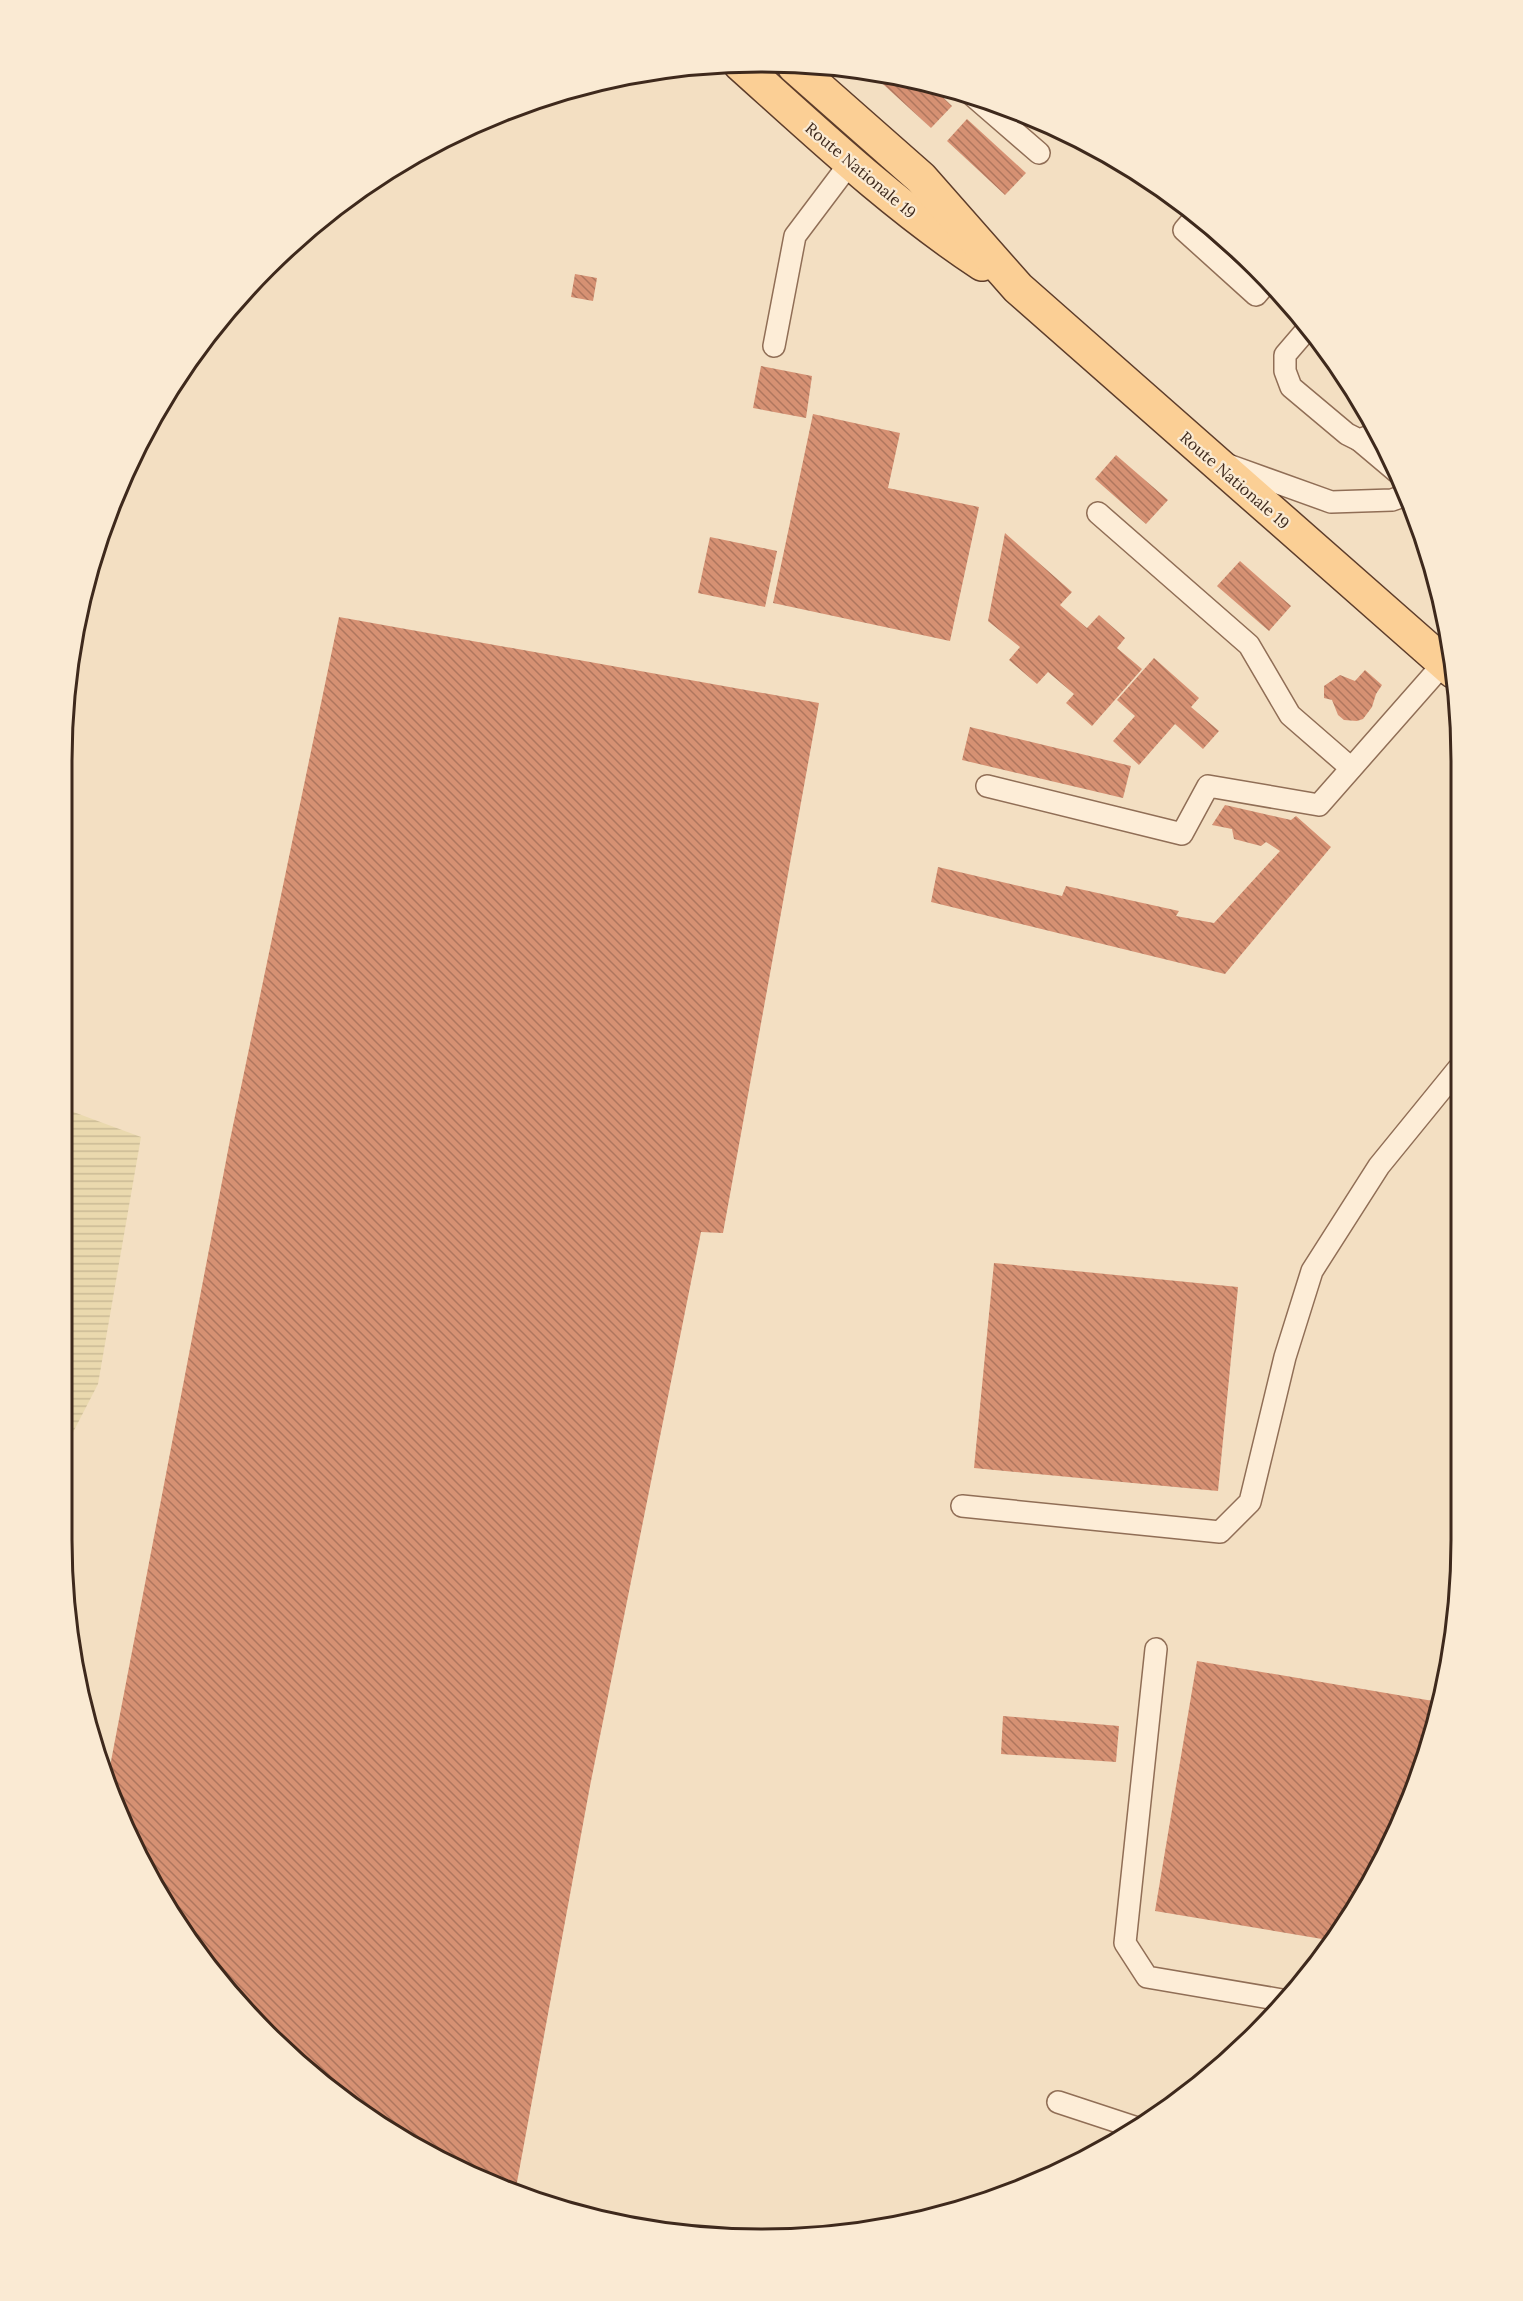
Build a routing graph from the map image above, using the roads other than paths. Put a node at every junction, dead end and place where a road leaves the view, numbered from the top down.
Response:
1 (749, 72) edge
2 (802, 73) edge
3 (991, 112) edge
4 (1038, 153) dead end
5 (850, 163) junction
6 (1191, 222) edge
7 (1018, 288) junction
8 (1262, 288) edge
9 (1303, 334) edge
10 (774, 346) dead end
11 (1368, 435) edge
12 (1213, 460) junction
13 (1399, 498) edge
14 (1098, 513) dead end
15 (1444, 663) edge
16 (1445, 670) edge
17 (1351, 768) junction
18 (987, 786) dead end
19 (1451, 1078) edge
20 (962, 1506) dead end
21 (1156, 1649) dead end
22 (1275, 1999) edge
23 (1058, 2102) dead end
24 (1126, 2124) edge

1 - 5 main road, Route Nationale 19
2 - 7 main road, Route Nationale 19
3 - 4 lane
5 - 7 main road, Route Nationale 19
5 - 10 lane
6 - 8 lane
7 - 12 main road, Route Nationale 19
9 - 11 lane
12 - 13 lane
12 - 15 main road, Route Nationale 19
14 - 17 lane
16 - 17 lane
17 - 18 lane
19 - 20 lane
21 - 22 lane
23 - 24 lane

